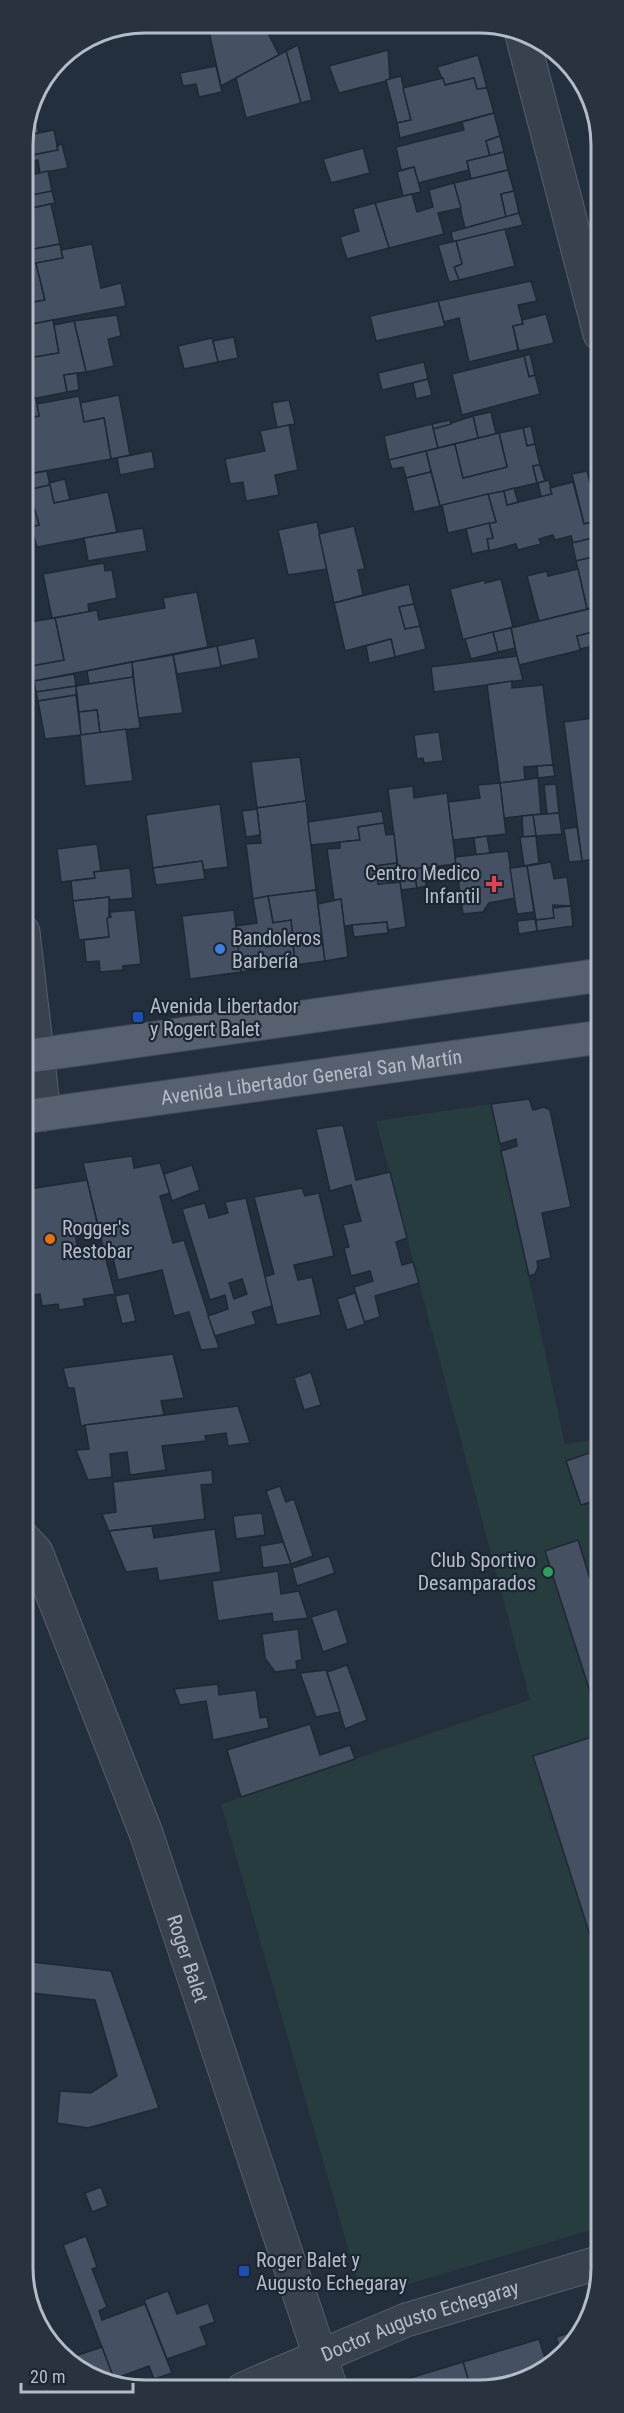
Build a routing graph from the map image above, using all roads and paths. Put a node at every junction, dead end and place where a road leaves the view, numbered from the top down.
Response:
1 (524, 43) edge
2 (591, 299) edge
3 (591, 976) edge
4 (591, 1038) edge
5 (33, 1056) edge
6 (33, 1116) edge
7 (33, 1549) edge
8 (591, 2265) edge
9 (320, 2357) junction
10 (263, 2380) edge
11 (328, 2380) edge

1 - 2 street
3 - 5 main road
4 - 6 main road, Avenida Libertador General San Martín
7 - 9 street, Roger Balet
8 - 9 street, Doctor Augusto Echegaray
9 - 10 street, Doctor Augusto Echegaray
9 - 11 street, Roger Balet

